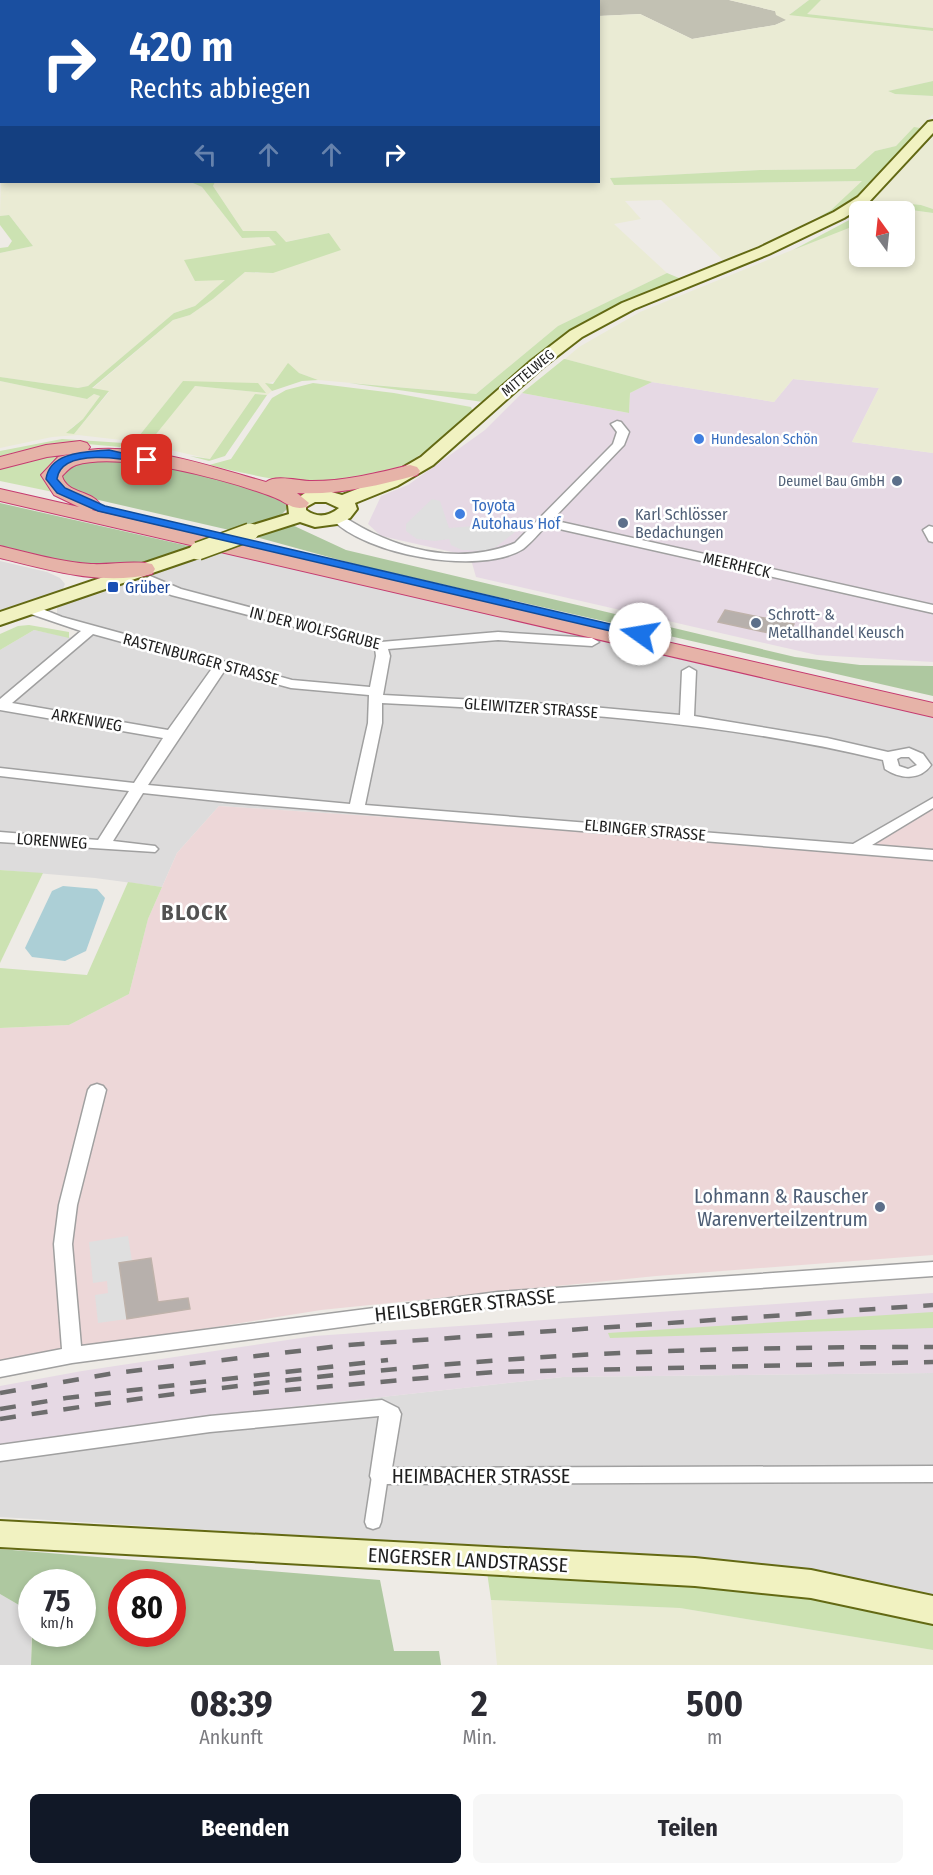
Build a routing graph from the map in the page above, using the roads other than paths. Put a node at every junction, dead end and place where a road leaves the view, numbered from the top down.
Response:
1 (933, 124) edge
2 (616, 424) dead end
3 (0, 463) edge
4 (411, 471) junction
5 (251, 481) junction
6 (0, 487) edge
7 (0, 497) edge
8 (306, 505) junction
9 (102, 509) junction
10 (340, 509) junction
11 (541, 521) junction
12 (0, 552) edge
13 (0, 558) edge
14 (147, 575) junction
15 (92, 582) junction
16 (30, 609) junction
17 (933, 609) edge
18 (0, 620) edge
19 (91, 629) junction
20 (592, 642) dead end
21 (381, 646) junction
22 (222, 664) junction
23 (689, 671) dead end
24 (376, 696) junction
25 (933, 700) edge
26 (1, 706) edge
27 (933, 710) edge
28 (687, 721) junction
29 (172, 735) junction
30 (890, 758) dead end
31 (0, 772) edge
32 (139, 788) junction
33 (933, 802) edge
34 (357, 807) junction
35 (0, 837) edge
36 (104, 843) junction
37 (857, 848) junction
38 (150, 849) dead end
39 (933, 855) edge
40 (97, 1090) dead end
41 (933, 1269) edge
42 (72, 1355) junction
43 (0, 1369) edge
44 (0, 1453) edge
45 (933, 1474) edge
46 (380, 1476) junction
47 (373, 1521) dead end
48 (0, 1534) edge
49 (933, 1610) edge

1 - 4 main road, MITTELWEG
2 - 11 street
3 - 5 highway
4 - 5 highway
4 - 10 main road, MITTELWEG
5 - 8 highway
6 - 9 highway
7 - 27 highway
8 - 9 highway
8 - 10 main road
8 - 10 main road
8 - 14 main road, bridge
9 - 25 highway
10 - 11 street
11 - 17 street, MEERHECK
12 - 15 highway
13 - 15 highway
14 - 15 highway
14 - 21 street, IN DER WOLFSGRUBE
15 - 16 main road
16 - 18 main road
16 - 19 street, RASTENBURGER STRASSE
19 - 22 street, RASTENBURGER STRASSE
19 - 26 street
20 - 21 street, IN DER WOLFSGRUBE
21 - 24 street
22 - 24 street, RASTENBURGER STRASSE
22 - 29 street, LORENWEG
23 - 28 street
24 - 28 street, GLEIWITZER STRASSE
24 - 34 street
26 - 29 street, ARKENWEG
28 - 30 street, GLEIWITZER STRASSE
29 - 32 street, LORENWEG
31 - 32 street, ELBINGER STRASSE
32 - 34 street, ELBINGER STRASSE
32 - 36 street, LORENWEG
33 - 37 street
34 - 37 street, ELBINGER STRASSE
35 - 36 street, LORENWEG
36 - 38 street, LORENWEG
37 - 39 street, ELBINGER STRASSE
40 - 42 street
41 - 42 street, HEILSBERGER STRASSE
42 - 43 street, HEILSBERGER STRASSE
44 - 46 street, HEIMBACHER STRASSE
45 - 46 street, HEIMBACHER STRASSE
46 - 47 street
48 - 49 main road, ENGERSER LANDSTRASSE

